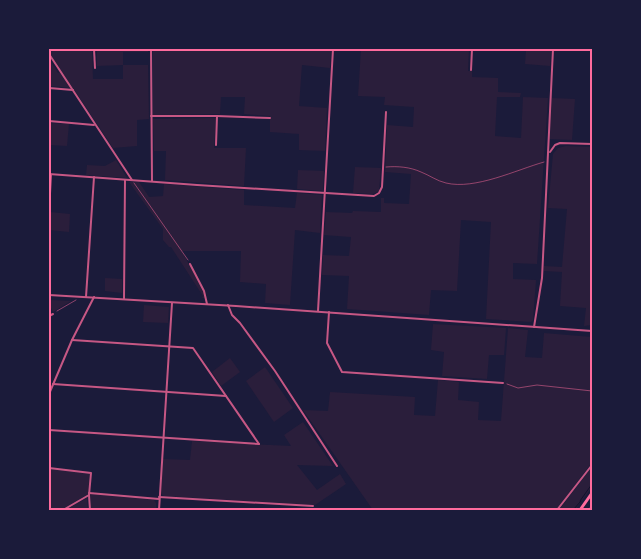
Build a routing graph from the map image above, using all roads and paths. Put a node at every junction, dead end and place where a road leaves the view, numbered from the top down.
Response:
1 (94, 49) edge
2 (151, 49) edge
3 (333, 49) edge
4 (472, 49) edge
5 (553, 49) edge
6 (49, 54) edge
7 (95, 68) dead end
8 (471, 70) dead end
9 (49, 88) edge
10 (73, 90) junction
11 (386, 112) dead end
12 (151, 116) junction
13 (218, 116) junction
14 (270, 118) dead end
15 (49, 122) edge
16 (95, 125) junction
17 (592, 144) edge
18 (216, 145) dead end
19 (548, 154) junction
20 (548, 161) junction
21 (383, 167) junction
22 (50, 174) edge
23 (94, 177) junction
24 (125, 180) junction
25 (132, 180) junction
26 (152, 181) junction
27 (324, 193) junction
28 (49, 212) edge
29 (190, 264) joint
30 (49, 295) edge
31 (86, 297) junction
32 (94, 298) junction
33 (124, 299) junction
34 (76, 300) dead end
35 (172, 302) junction
36 (207, 304) junction
37 (228, 305) junction
38 (318, 312) junction
39 (329, 312) junction
40 (53, 314) joint
41 (49, 316) edge
42 (534, 327) junction
43 (592, 331) edge
44 (72, 340) junction
45 (169, 346) junction
46 (503, 382) joint
47 (54, 384) junction
48 (592, 391) edge
49 (166, 392) junction
50 (49, 394) edge
51 (226, 396) junction
52 (49, 430) edge
53 (163, 437) junction
54 (592, 465) edge
55 (337, 466) dead end
56 (49, 468) edge
57 (592, 493) edge
58 (89, 494) junction
59 (159, 498) junction
60 (313, 506) dead end
61 (592, 507) edge
62 (63, 510) edge
63 (90, 510) edge
64 (159, 510) edge
65 (557, 510) edge
66 (580, 510) edge
67 (590, 510) edge

1 - 7 street
2 - 12 street
3 - 27 street
4 - 8 street
5 - 19 street
6 - 10 street
9 - 10 street
10 - 16 street
11 - 21 street
12 - 13 street
12 - 26 street
13 - 14 street
13 - 18 street
15 - 16 street
16 - 25 street
17 - 19 street
19 - 20 street
20 - 21 path
20 - 42 street
21 - 27 street
22 - 23 street
22 - 28 street
23 - 24 street
23 - 31 street
24 - 25 street
24 - 33 street
25 - 26 street
25 - 29 path
26 - 27 street
27 - 38 street
29 - 36 street
30 - 31 street
31 - 32 street
32 - 33 street
32 - 44 street
33 - 35 street
34 - 40 path
35 - 36 street
35 - 45 street
36 - 37 street
37 - 38 street
37 - 55 street
38 - 39 street
39 - 42 street
39 - 46 street
40 - 41 street
42 - 43 street
44 - 45 street
44 - 47 street
45 - 49 street
45 - 51 street
46 - 48 path
47 - 49 street
47 - 50 street
49 - 51 street
49 - 53 street
51 - 53 street
52 - 53 street
53 - 59 street
54 - 65 street
56 - 58 street
57 - 66 highway
58 - 59 street
58 - 62 street
58 - 63 street
59 - 60 street
59 - 64 street
61 - 67 highway

